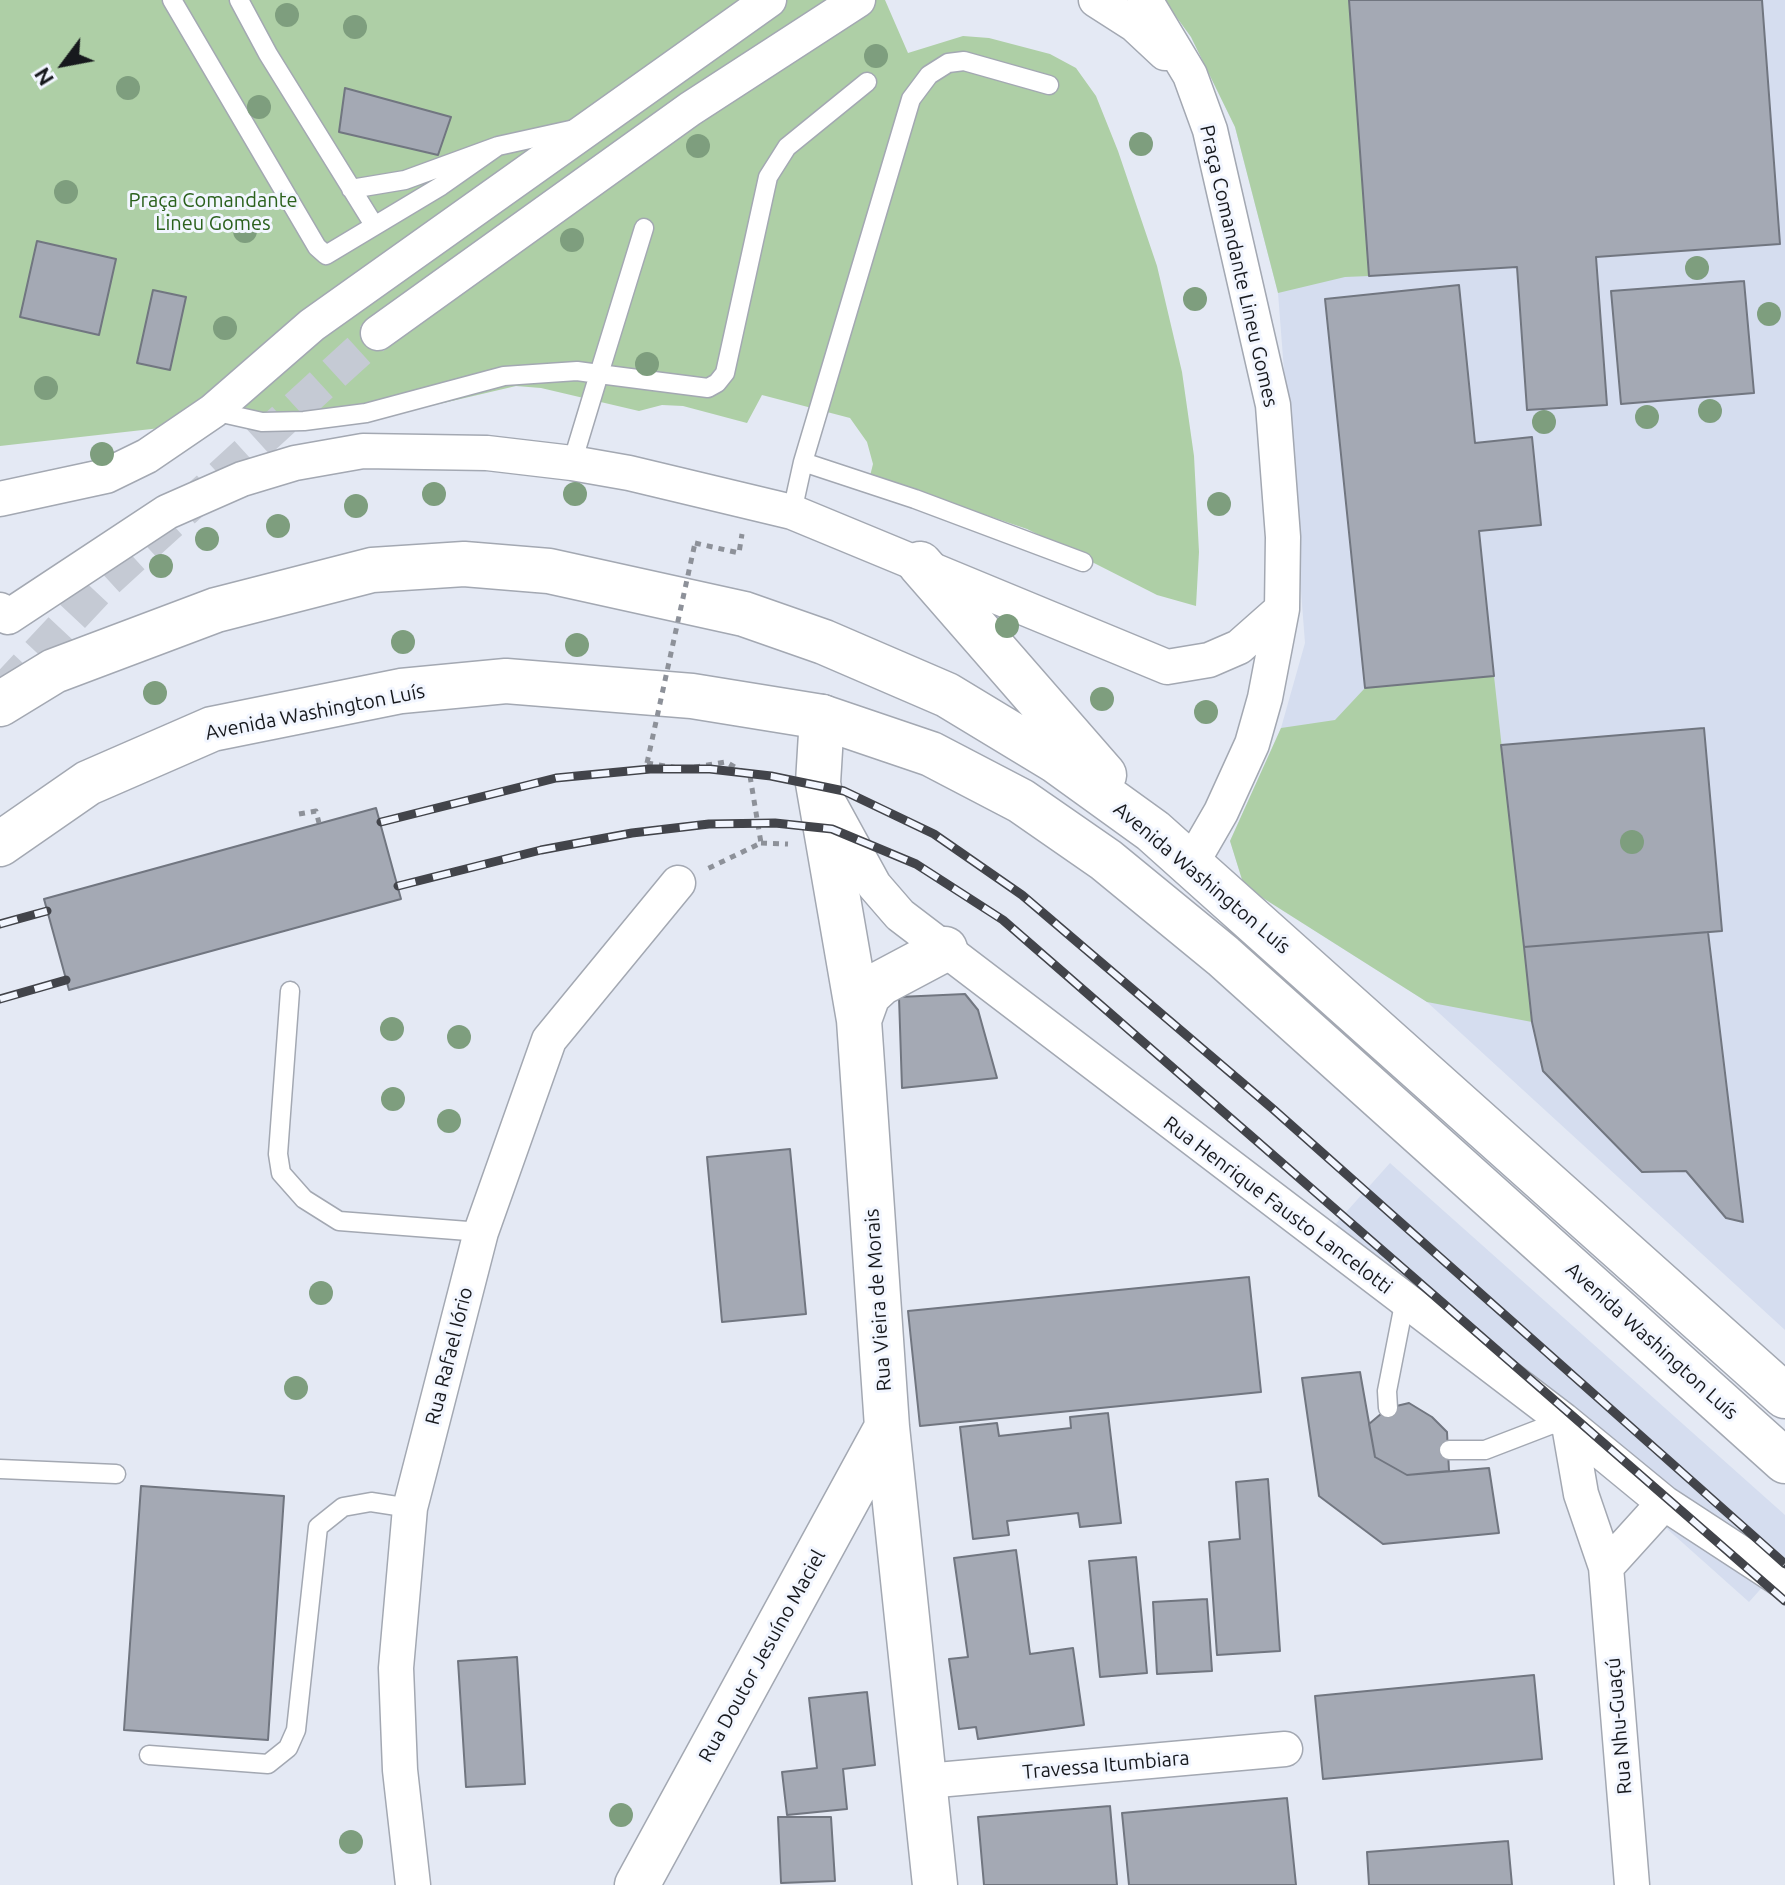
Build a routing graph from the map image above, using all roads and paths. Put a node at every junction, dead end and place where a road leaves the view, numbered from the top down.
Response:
1 (172, 0) edge
2 (239, 0) edge
3 (769, 0) edge
4 (858, 0) edge
5 (1096, 0) edge
6 (1145, 0) edge
7 (1190, 75) junction
8 (867, 82) dead end
9 (1049, 85) dead end
10 (589, 126) junction
11 (498, 146) junction
12 (351, 189) junction
13 (374, 225) junction
14 (644, 228) dead end
15 (378, 333) tunnel mouth
16 (599, 374) junction
17 (213, 411) junction
18 (803, 462) junction
19 (572, 463) junction
20 (0, 499) edge
21 (792, 512) junction
22 (739, 553) dead end
23 (1083, 562) dead end
24 (920, 564) junction
25 (1282, 609) junction
26 (3, 616) edge
27 (0, 704) edge
28 (822, 717) junction
29 (818, 783) junction
30 (299, 814) dead end
31 (319, 823) dead end
32 (1153, 831) junction
33 (0, 844) edge
34 (1191, 864) junction
35 (678, 883) joint
36 (945, 949) junction
37 (290, 991) dead end
38 (859, 1020) junction
39 (481, 1232) junction
40 (1405, 1299) junction
41 (1785, 1396) edge
42 (1388, 1408) dead end
43 (1566, 1423) junction
44 (887, 1427) junction
45 (1449, 1450) dead end
46 (1785, 1461) edge
47 (0, 1469) edge
48 (116, 1474) dead end
49 (1664, 1503) junction
50 (410, 1508) junction
51 (832, 1528) junction
52 (902, 1555) junction
53 (1606, 1567) junction
54 (1785, 1582) edge
55 (1285, 1749) dead end
56 (149, 1755) dead end
57 (926, 1781) junction
58 (413, 1885) edge
59 (637, 1885) edge
60 (935, 1885) edge
61 (1632, 1885) edge

1 - 13 lane
2 - 12 lane
3 - 10 street
4 - 15 street
5 - 7 street
6 - 7 street, Praça Comandante Lineu Gomes
7 - 25 street, Praça Comandante Lineu Gomes
8 - 16 lane
9 - 18 lane
10 - 11 lane
10 - 17 street
11 - 12 lane
11 - 13 lane
12 - 13 lane
14 - 16 lane
16 - 17 lane
16 - 19 lane
17 - 20 street
18 - 21 lane
18 - 23 lane
19 - 21 street
19 - 26 street
21 - 24 street
22 - 35 path, bridge
24 - 25 street
24 - 32 main road
25 - 34 street, Praça Comandante Lineu Gomes
27 - 32 main road, Avenida Washington Luís
28 - 29 main road, Rua Vieira de Morais
28 - 33 main road, Avenida Washington Luís
28 - 46 main road, Avenida Washington Luís
29 - 36 street, Rua Henrique Fausto Lancelotti
29 - 38 main road, Rua Vieira de Morais
30 - 31 path
32 - 34 main road, Avenida Washington Luís
34 - 41 main road, Avenida Washington Luís
35 - 39 street, Rua Rafael Iório
36 - 38 main road
36 - 40 street, Rua Henrique Fausto Lancelotti
37 - 39 lane
38 - 44 main road, Rua Vieira de Morais
39 - 50 street, Rua Rafael Iório
40 - 42 lane
40 - 43 street, Rua Henrique Fausto Lancelotti
43 - 45 lane
43 - 49 street, Rua Henrique Fausto Lancelotti
43 - 53 street, Rua Nhu-Guaçú
44 - 51 main road, Rua Doutor Jesuíno Maciel
44 - 52 main road, Rua Vieira de Morais
47 - 48 lane
49 - 53 street
49 - 54 street, Rua Henrique Fausto Lancelotti
50 - 56 lane
50 - 58 street, Rua Rafael Iório
51 - 52 main road
51 - 59 main road, Rua Doutor Jesuíno Maciel
52 - 57 main road, Rua Vieira de Morais
53 - 61 street, Rua Nhu-Guaçú
55 - 57 street, Travessa Itumbiara
57 - 60 main road, Rua Vieira de Morais

